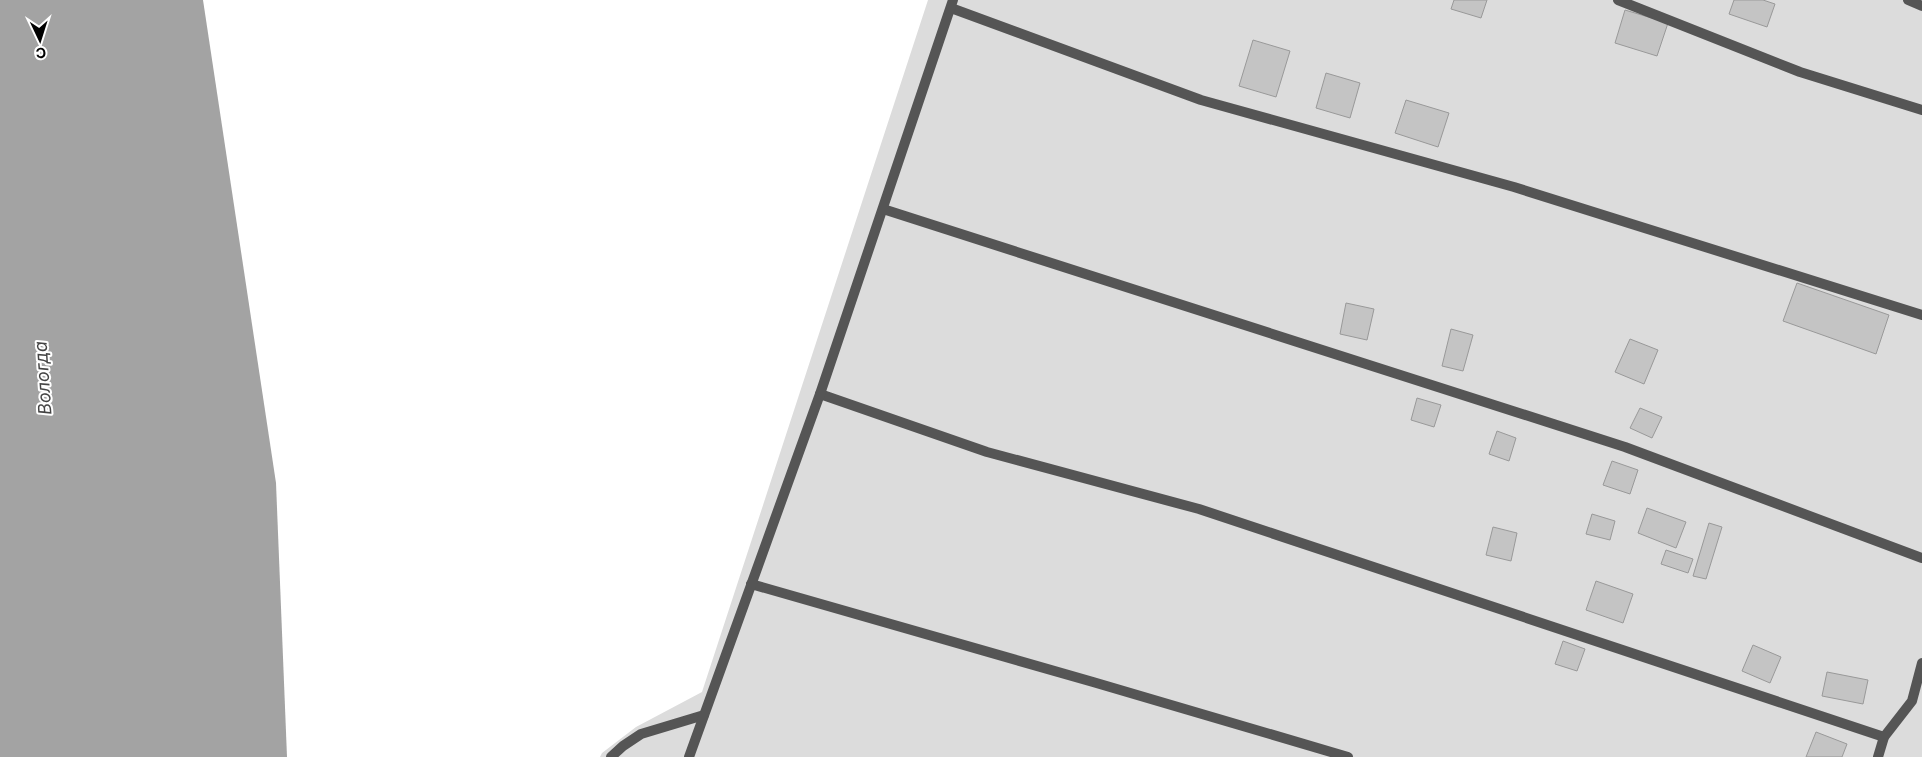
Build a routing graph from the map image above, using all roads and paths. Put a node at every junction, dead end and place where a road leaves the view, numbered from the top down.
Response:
1 (1618, 0) edge
2 (1908, 0) edge
3 (952, 4) edge
4 (1922, 6) edge
5 (1922, 110) edge
6 (883, 209) junction
7 (1922, 315) edge
8 (820, 394) junction
9 (1922, 558) edge
10 (751, 584) junction
11 (1922, 663) edge
12 (704, 715) junction
13 (1884, 737) junction
14 (611, 757) edge
15 (689, 757) edge
16 (1348, 757) edge
17 (1878, 757) edge

1 - 5 street
2 - 4 street
3 - 6 street
3 - 7 street
6 - 8 street
6 - 9 street
8 - 10 street
8 - 13 street
10 - 12 street
10 - 16 street
11 - 13 street
12 - 14 street
12 - 15 street
13 - 17 street

